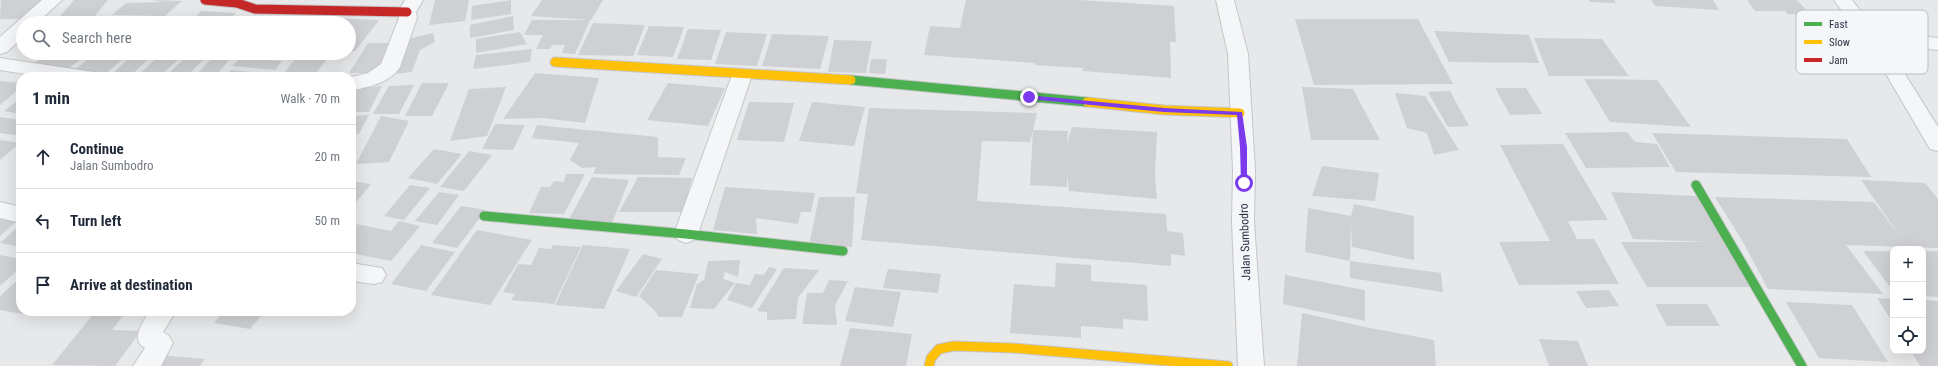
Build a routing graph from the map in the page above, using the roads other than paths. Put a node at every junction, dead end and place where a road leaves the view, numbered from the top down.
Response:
1 (53, 0) edge
2 (205, 0) edge
3 (1224, 0) edge
4 (1843, 0) edge
5 (411, 6) edge
6 (1850, 10) edge
7 (34, 16) edge
8 (16, 33) edge
9 (1928, 43) edge
10 (1938, 44) edge
11 (0, 48) edge
12 (555, 62) dead end
13 (0, 64) edge
14 (54, 72) edge
15 (1896, 74) edge
16 (742, 75) junction
17 (356, 83) edge
18 (1240, 113) junction
19 (1938, 144) edge
20 (1696, 185) dead end
21 (0, 210) edge
22 (16, 213) edge
23 (484, 216) dead end
24 (686, 234) junction
25 (843, 250) dead end
26 (161, 316) edge
27 (146, 366) edge
28 (929, 366) edge
29 (1228, 366) edge
30 (1251, 366) edge
31 (1802, 366) edge

1 - 7 street
2 - 5 street
3 - 18 street, Jalan Sumbodro
4 - 6 street
5 - 17 street
8 - 11 street
9 - 10 street
12 - 16 street
13 - 14 street
15 - 19 street
16 - 18 street
16 - 24 street
18 - 30 street, Jalan Sumbodro
20 - 31 street
21 - 22 street
23 - 24 street
24 - 25 street
26 - 27 street
28 - 29 street

